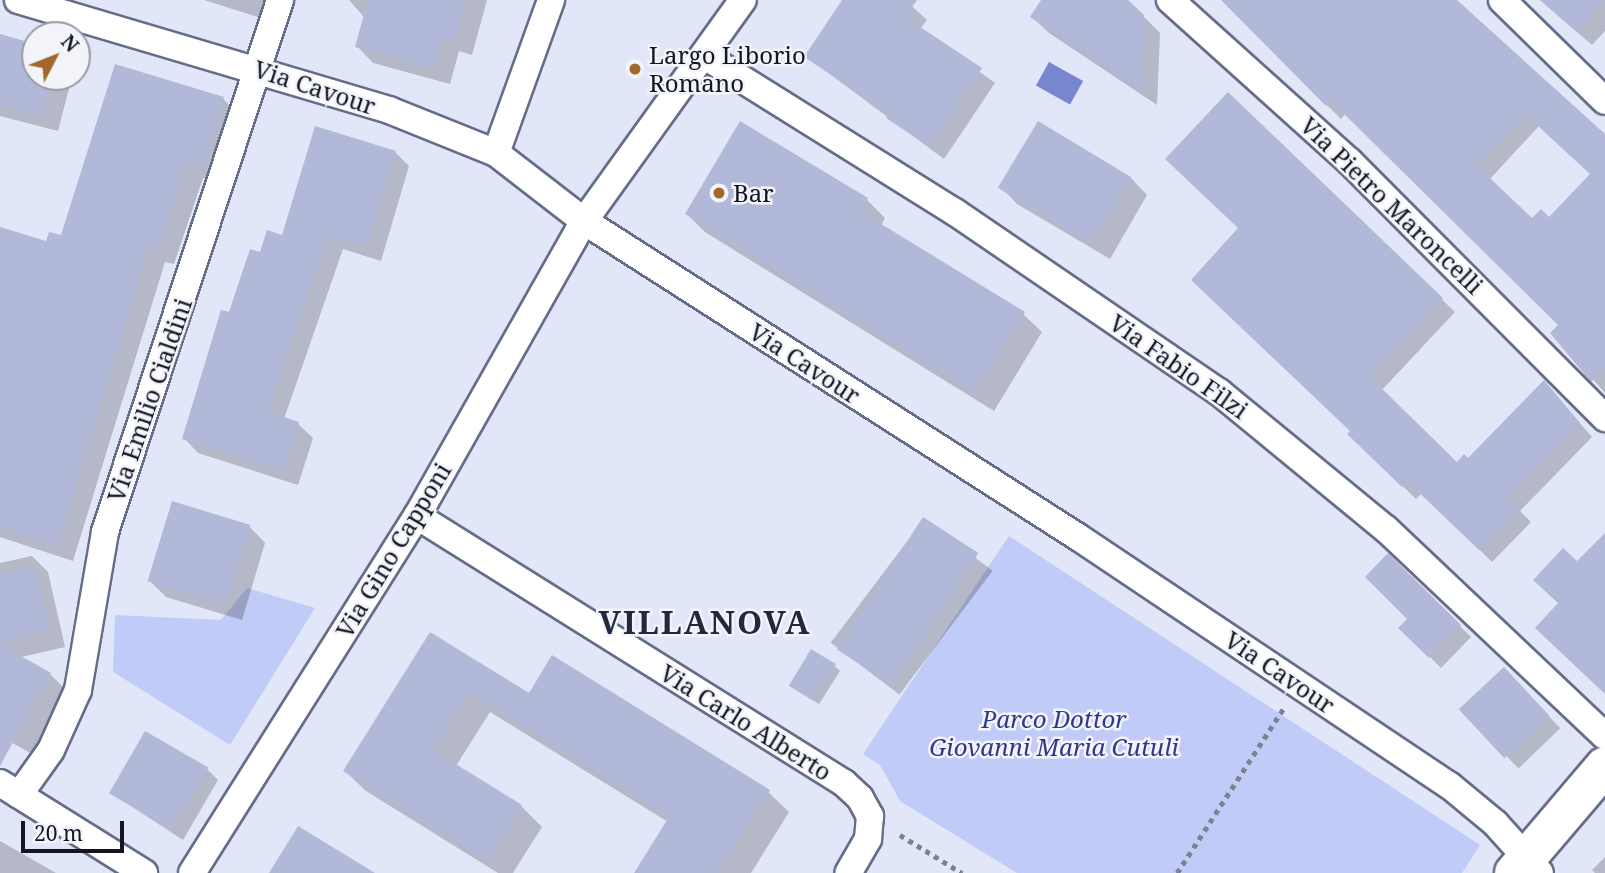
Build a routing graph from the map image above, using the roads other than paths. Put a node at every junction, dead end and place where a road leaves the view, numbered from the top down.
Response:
1 (18, 0) edge
2 (281, 0) edge
3 (551, 0) edge
4 (743, 0) edge
5 (1171, 0) edge
6 (1502, 0) edge
7 (705, 56) junction
8 (259, 68) junction
9 (1605, 101) edge
10 (496, 153) junction
11 (584, 221) junction
12 (1605, 418) edge
13 (416, 516) junction
14 (1605, 736) edge
15 (1605, 766) edge
16 (10, 789) edge
17 (1527, 868) edge
18 (144, 873) edge
19 (192, 873) edge
20 (848, 873) edge

1 - 8 street, Via Cavour
2 - 8 street, Via Emilio Cialdini
3 - 10 street
4 - 7 street
5 - 12 street, Via Pietro Maroncelli
6 - 9 street
7 - 11 street
7 - 14 street, Via Fabio Filzi
8 - 10 street, Via Cavour
8 - 16 street, Via Emilio Cialdini
10 - 11 street, Via Cavour
11 - 13 street, Via Gino Capponi
11 - 17 street, Via Cavour
13 - 19 street, Via Gino Capponi
13 - 20 street, Via Carlo Alberto
15 - 17 main road
16 - 18 street

